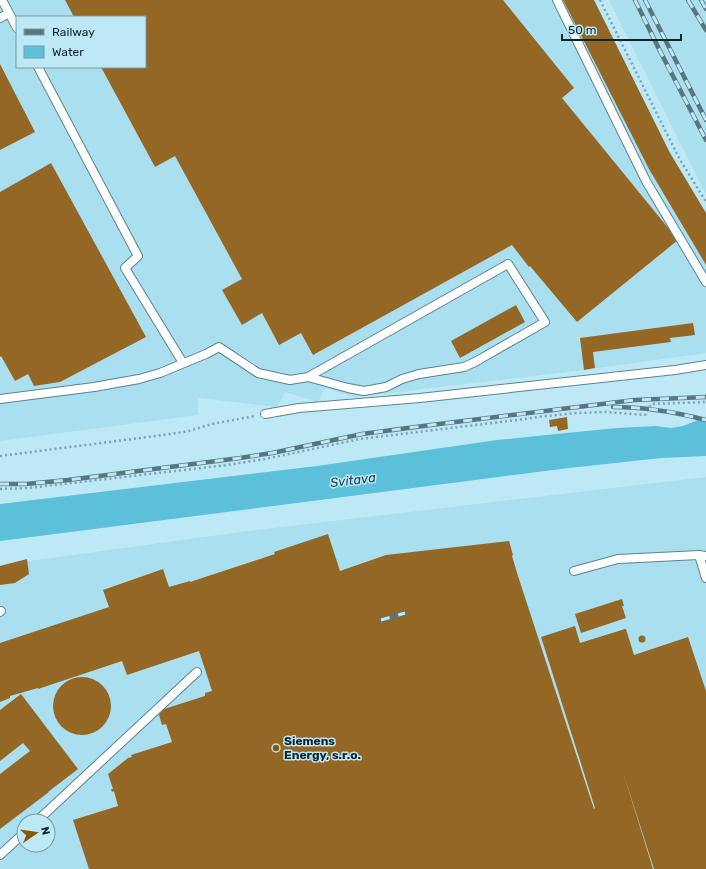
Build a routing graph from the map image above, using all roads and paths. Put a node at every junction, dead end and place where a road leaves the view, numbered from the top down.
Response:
1 (2, 0) edge
2 (557, 0) edge
3 (600, 0) edge
4 (9, 13) junction
5 (0, 18) edge
6 (16, 26) edge
7 (39, 68) edge
8 (706, 202) edge
9 (706, 282) edge
10 (183, 363) junction
11 (706, 365) edge
12 (308, 377) junction
13 (0, 399) edge
14 (706, 402) edge
15 (265, 414) joint
16 (0, 456) edge
17 (0, 489) edge
18 (703, 556) edge
19 (574, 571) dead end
20 (706, 578) edge
21 (197, 672) dead end
22 (46, 813) edge
23 (16, 840) edge
24 (0, 855) edge

1 - 4 lane
2 - 9 lane
3 - 8 path
4 - 5 lane
4 - 6 lane
7 - 10 lane
10 - 12 lane
10 - 13 lane
11 - 15 lane
12 - 12 lane
14 - 17 path
15 - 16 path
18 - 19 lane
18 - 20 lane
21 - 22 lane
23 - 24 lane

